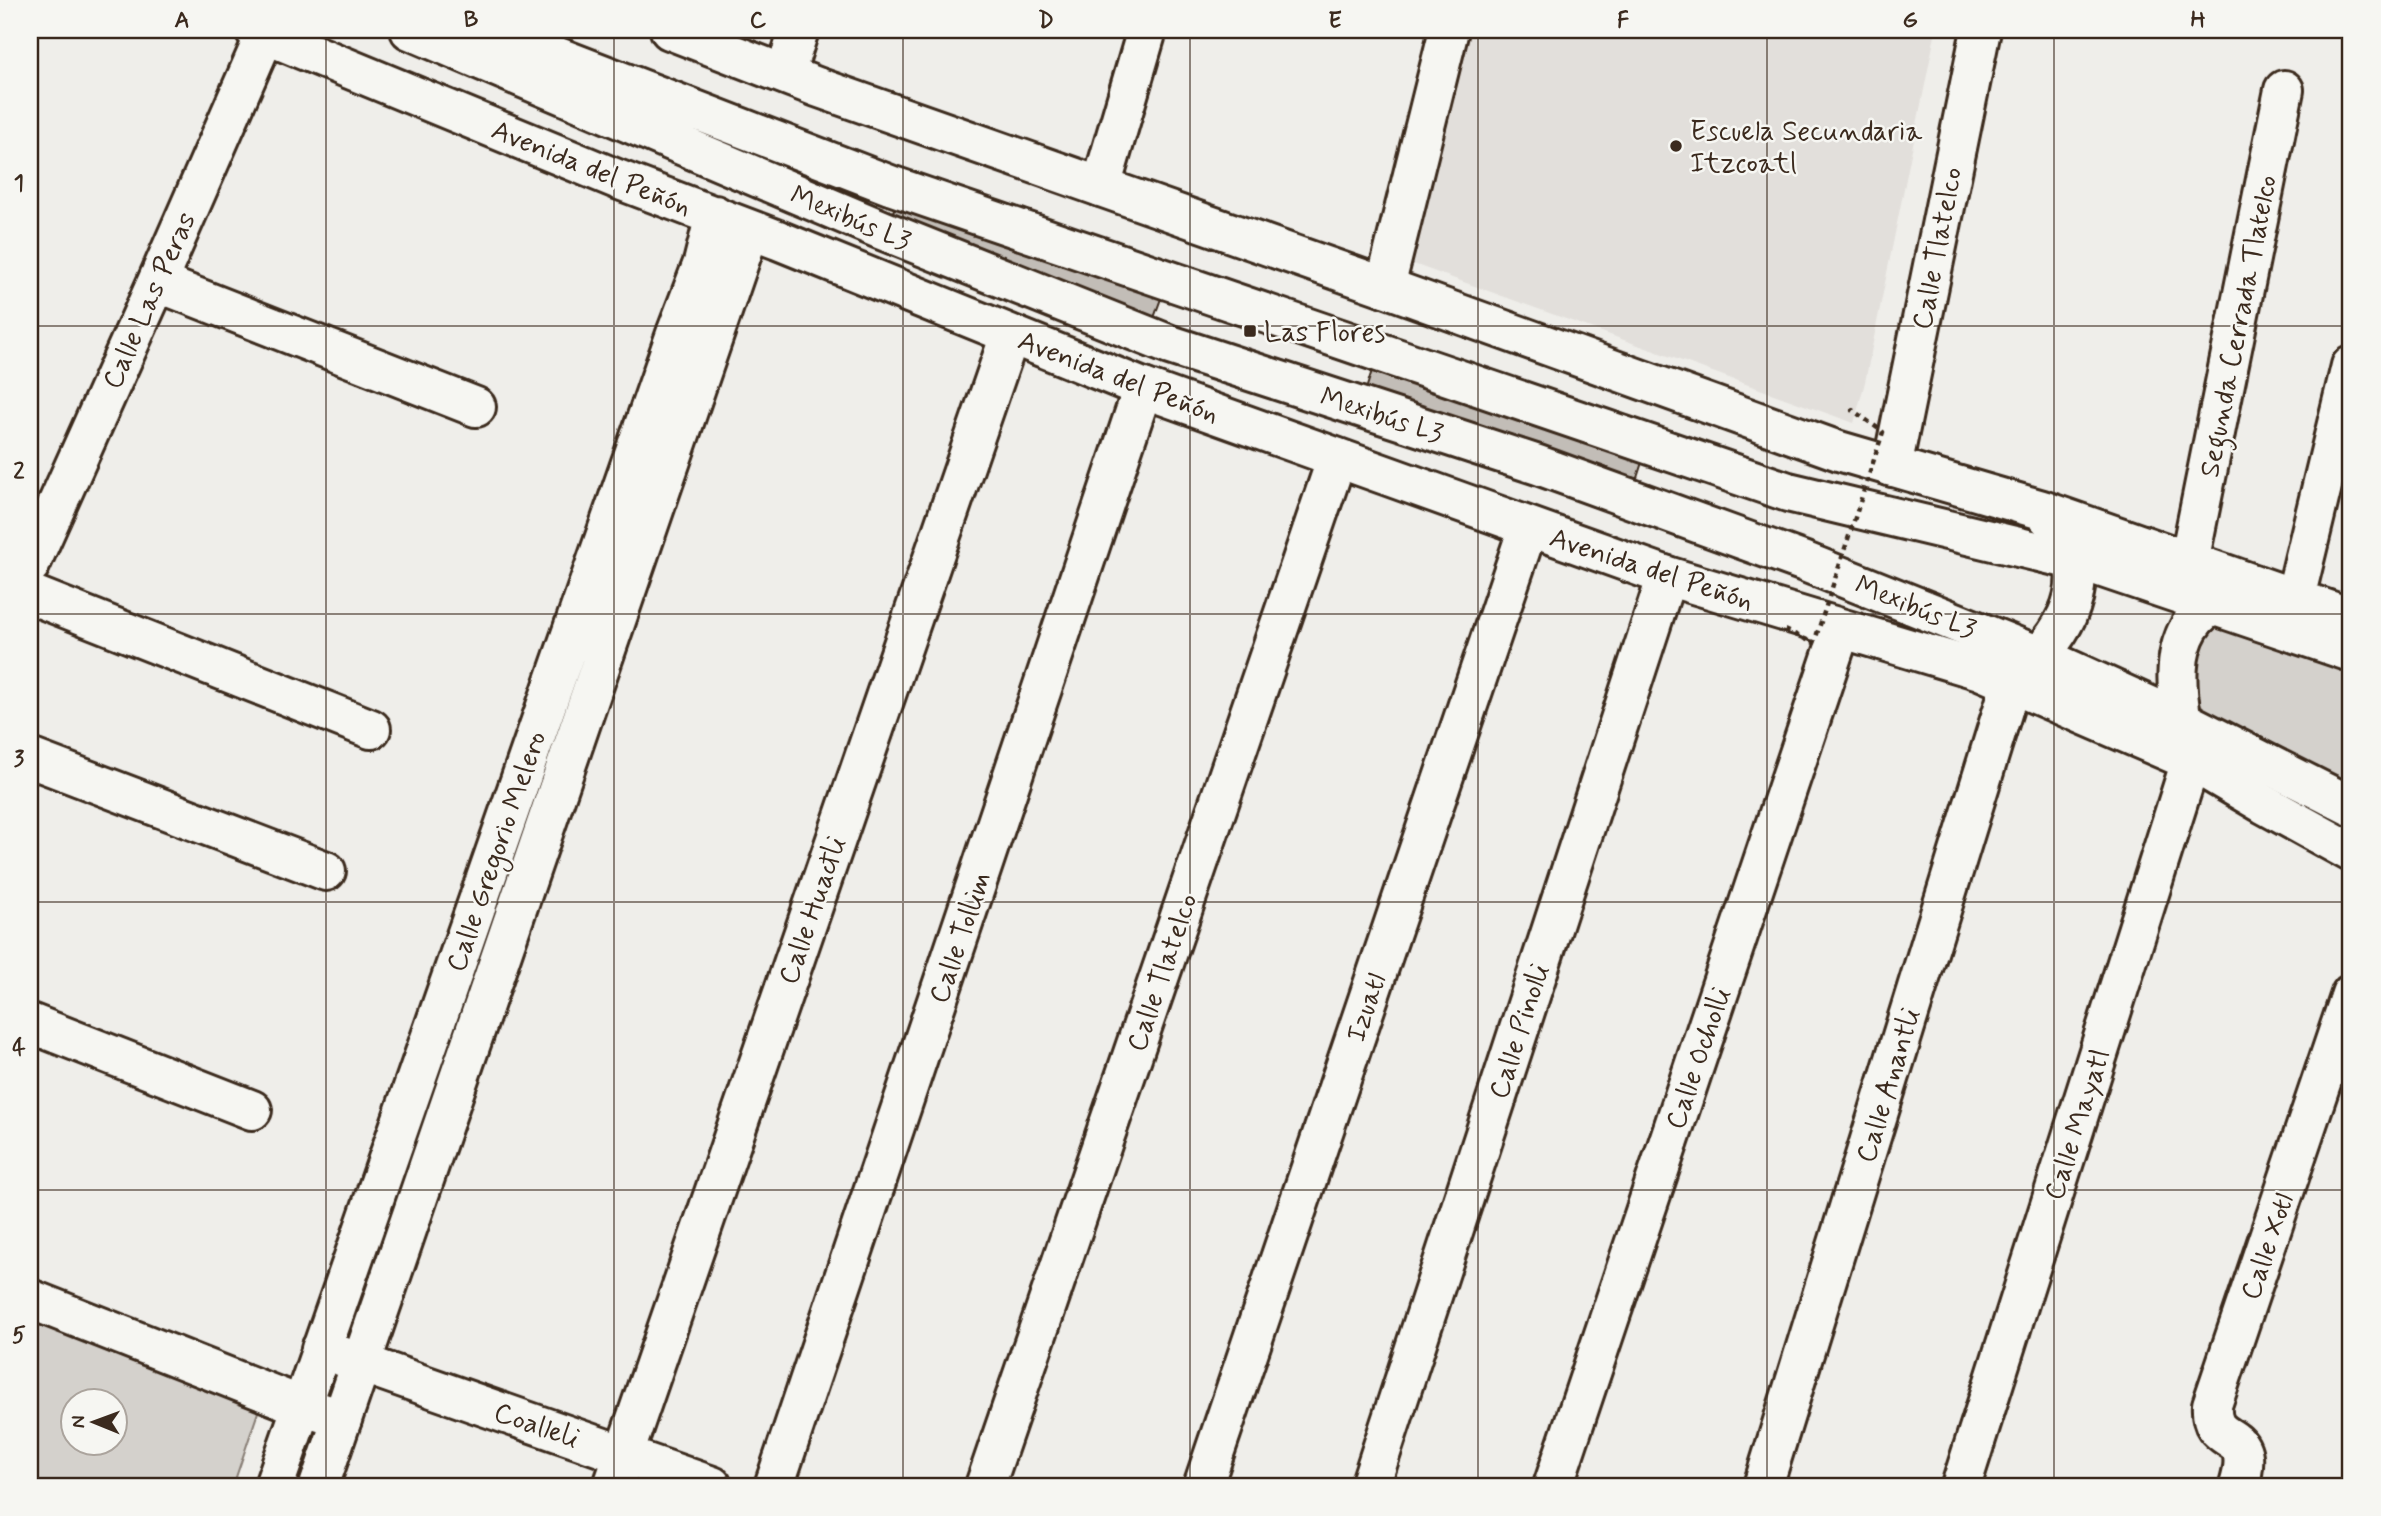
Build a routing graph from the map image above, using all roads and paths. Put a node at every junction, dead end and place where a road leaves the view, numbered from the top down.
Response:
1 (410, 30) edge
2 (488, 30) edge
3 (670, 30) edge
4 (799, 30) edge
5 (1147, 30) edge
6 (1449, 30) edge
7 (1981, 30) edge
8 (260, 32) edge
9 (785, 74) junction
10 (2284, 90) dead end
11 (1101, 187) junction
12 (715, 215) junction
13 (750, 230) junction
14 (157, 282) junction
15 (1385, 287) junction
16 (1010, 335) junction
17 (2351, 366) edge
18 (1143, 388) junction
19 (476, 407) dead end
20 (1851, 409) dead end
21 (1337, 458) junction
22 (1892, 467) junction
23 (2042, 510) junction
24 (1528, 528) junction
25 (2073, 560) junction
26 (2189, 562) junction
27 (30, 565) edge
28 (1667, 576) junction
29 (30, 594) edge
30 (2295, 598) junction
31 (2211, 605) junction
32 (2351, 618) edge
33 (1841, 629) junction
34 (1785, 630) dead end
35 (2351, 652) edge
36 (2042, 657) junction
37 (2005, 682) junction
38 (2181, 720) junction
39 (371, 729) dead end
40 (30, 758) edge
41 (2191, 761) junction
42 (2351, 806) edge
43 (2351, 852) edge
44 (326, 871) dead end
45 (2351, 994) edge
46 (30, 1023) edge
47 (252, 1110) dead end
48 (30, 1299) edge
49 (321, 1349) junction
50 (362, 1362) junction
51 (301, 1406) junction
52 (342, 1419) junction
53 (618, 1470) edge
54 (274, 1486) edge
55 (319, 1486) edge
56 (712, 1486) edge
57 (774, 1486) edge
58 (985, 1486) edge
59 (1203, 1486) edge
60 (1370, 1486) edge
61 (1553, 1486) edge
62 (1763, 1486) edge
63 (1961, 1486) edge
64 (2239, 1486) edge

1 - 36 street, Mexibús L3
2 - 25 street, Mexibús L3
3 - 9 street
4 - 9 street
5 - 11 street
6 - 15 street
7 - 22 street, Calle Tlatelco
8 - 12 street, Avenida del Peñón
8 - 14 street, Calle Las Peras
9 - 11 street
10 - 26 street, Segunda Cerrada Tlatelco
11 - 15 street
12 - 13 street, Avenida del Peñón
12 - 49 street, Calle Gregorio Melero
13 - 16 street, Avenida del Peñón
13 - 50 street, Calle Gregorio Melero
14 - 19 street
14 - 27 street, Calle Las Peras
15 - 22 street
16 - 18 street, Avenida del Peñón
16 - 53 street, Calle Huactli
17 - 30 street
18 - 21 street, Avenida del Peñón
18 - 57 street, Calle Tollim
20 - 34 path, bridge
21 - 24 street, Avenida del Peñón
21 - 58 street, Calle Tlatelco
22 - 23 street
23 - 25 street
23 - 26 street
24 - 28 street, Avenida del Peñón
24 - 59 street, Izuatl
25 - 31 street, Mexibús L3
25 - 36 street
26 - 30 street
28 - 33 street, Avenida del Peñón
28 - 60 street, Calle Pinolli
29 - 39 street
30 - 31 street
30 - 32 street
31 - 35 street, Mexibús L3
31 - 38 street
33 - 37 street, Avenida del Peñón
33 - 61 street, Calle Ocholli
36 - 37 street
36 - 38 street, Mexibús L3
37 - 41 street, Avenida del Peñón
37 - 62 street, Calle Anantli
38 - 41 street
38 - 42 street, Mexibús L3
40 - 44 street
41 - 43 street, Avenida del Peñón
41 - 63 street, Calle Mayatl
45 - 64 street, Calle Xotl
46 - 47 street
48 - 51 street
49 - 50 street, Coalleli
49 - 51 street, Calle Gregorio Melero
50 - 52 street, Calle Gregorio Melero
50 - 53 street, Coalleli
51 - 52 street
51 - 54 street, Calle Gregorio Melero
52 - 55 street, Calle Gregorio Melero
53 - 56 street, Coalleli

